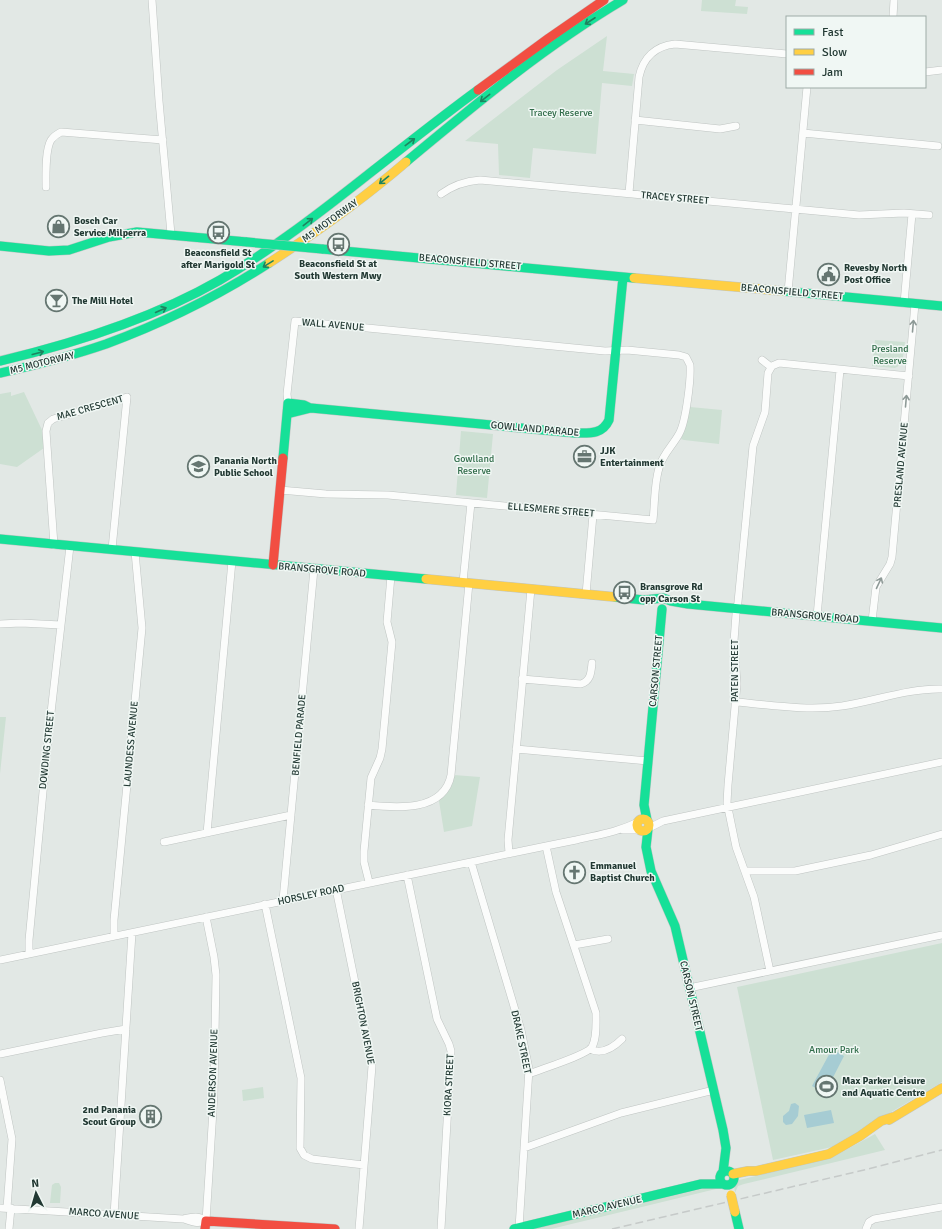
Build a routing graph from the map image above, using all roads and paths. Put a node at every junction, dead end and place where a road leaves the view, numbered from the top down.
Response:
1 (152, 0) edge
2 (604, 0) edge
3 (623, 0) edge
4 (894, 0) edge
5 (892, 16) edge
6 (786, 54) edge
7 (942, 70) edge
8 (926, 72) edge
9 (807, 88) edge
10 (636, 120) junction
11 (736, 126) dead end
12 (803, 133) junction
13 (163, 140) junction
14 (938, 146) dead end
15 (46, 187) dead end
16 (629, 193) junction
17 (441, 194) dead end
18 (796, 209) junction
19 (912, 214) junction
20 (929, 215) dead end
21 (172, 234) junction
22 (0, 246) edge
23 (623, 277) junction
24 (788, 292) junction
25 (904, 303) junction
26 (915, 304) junction
27 (942, 306) edge
28 (616, 350) junction
29 (762, 360) dead end
30 (0, 361) edge
31 (771, 367) junction
32 (840, 370) junction
33 (0, 373) edge
34 (909, 376) junction
35 (288, 403) junction
36 (311, 408) junction
37 (287, 414) junction
38 (280, 490) junction
39 (471, 503) junction
40 (593, 515) junction
41 (0, 539) edge
42 (54, 545) junction
43 (70, 546) junction
44 (112, 549) junction
45 (135, 552) junction
46 (232, 561) junction
47 (273, 565) junction
48 (314, 569) junction
49 (391, 576) junction
50 (466, 583) junction
51 (531, 589) junction
52 (586, 594) junction
53 (663, 604) junction
54 (737, 609) junction
55 (817, 616) junction
56 (872, 621) junction
57 (0, 624) edge
58 (61, 625) junction
59 (942, 628) edge
60 (592, 663) dead end
61 (522, 679) junction
62 (942, 688) edge
63 (736, 702) junction
64 (516, 749) junction
65 (648, 761) junction
66 (942, 762) edge
67 (368, 805) junction
68 (728, 808) junction
69 (291, 815) junction
70 (643, 825) junction
71 (207, 833) junction
72 (942, 834) edge
73 (164, 842) dead end
74 (546, 846) junction
75 (509, 853) junction
76 (471, 862) junction
77 (744, 871) junction
78 (407, 875) junction
79 (369, 882) junction
80 (336, 890) junction
81 (283, 900) junction
82 (265, 904) junction
83 (206, 917) junction
84 (132, 933) junction
85 (942, 935) edge
86 (114, 936) junction
87 (608, 938) dead end
88 (574, 946) junction
89 (29, 954) junction
90 (0, 960) edge
91 (770, 972) junction
92 (689, 988) junction
93 (126, 1029) junction
94 (622, 1040) dead end
95 (590, 1049) junction
96 (0, 1054) edge
97 (529, 1074) junction
98 (0, 1080) edge
99 (942, 1088) edge
100 (714, 1090) junction
101 (524, 1148) junction
102 (364, 1165) junction
103 (728, 1178) junction
104 (942, 1207) edge
105 (6, 1208) edge
106 (114, 1215) junction
107 (210, 1225) edge
108 (516, 1228) edge
109 (739, 1228) edge
110 (9, 1229) edge
111 (335, 1229) edge
112 (359, 1229) edge
113 (440, 1229) edge
114 (866, 1229) edge

1 - 13 street
30 -> 2 main road, M5 MOTORWAY
3 -> 33 main road, M5 MOTORWAY
4 - 5 street
6 - 10 street
7 - 8 street
9 - 12 street
10 - 11 street
10 - 16 street
12 - 14 street
12 - 18 street
13 - 15 street
13 - 21 street
16 - 17 street, TRACEY STREET
16 - 18 street, TRACEY STREET
18 - 19 street, TRACEY STREET
18 - 24 street
19 - 20 street, TRACEY STREET
19 - 25 street
21 - 22 main road, BEACONSFIELD STREET
21 - 23 main road, BEACONSFIELD STREET, bridge
23 - 24 main road, BEACONSFIELD STREET
23 - 28 main road, GOWLLAND PARADE
24 - 25 main road, BEACONSFIELD STREET
25 - 26 main road, BEACONSFIELD STREET
26 - 27 main road, BEACONSFIELD STREET
34 -> 26 street, PRESLAND AVENUE
28 - 35 street, WALL AVENUE
28 - 36 main road, GOWLLAND PARADE
28 - 40 street, ELLESMERE STREET
29 - 31 street
31 - 32 street
31 - 54 street, PATEN STREET
32 - 34 street
32 - 55 street
56 -> 34 street, PRESLAND AVENUE
35 - 36 main road, GOWLLAND PARADE
35 - 37 main road, WALL AVENUE
36 - 37 main road, GOWLLAND PARADE
37 - 38 main road, WALL AVENUE
38 - 39 street, ELLESMERE STREET
38 - 47 main road, WALL AVENUE
39 - 40 street, ELLESMERE STREET
39 - 50 street
40 - 52 street
41 - 42 main road, BRANSGROVE ROAD
42 - 43 main road, BRANSGROVE ROAD
42 - 44 street, MAE CRESCENT
43 - 44 main road, BRANSGROVE ROAD
43 - 58 street, DOWDING STREET
44 - 45 main road, BRANSGROVE ROAD
45 - 46 main road, BRANSGROVE ROAD
45 - 86 street, LAUNDESS AVENUE
46 - 47 main road, BRANSGROVE ROAD
46 - 71 street
47 - 48 main road, BRANSGROVE ROAD
48 - 49 main road, BRANSGROVE ROAD
48 - 69 street, BENFIELD PARADE
49 - 50 main road, BRANSGROVE ROAD
49 - 67 street
50 - 51 main road, BRANSGROVE ROAD
50 - 67 street
51 - 52 main road, BRANSGROVE ROAD
51 - 61 street
52 - 53 main road, BRANSGROVE ROAD
53 - 54 main road, BRANSGROVE ROAD
53 - 65 main road, CARSON STREET
54 - 55 main road, BRANSGROVE ROAD
54 - 63 street, PATEN STREET
55 - 56 main road, BRANSGROVE ROAD
56 - 59 main road, BRANSGROVE ROAD
57 - 58 street
58 - 89 street, DOWDING STREET
60 - 61 street
61 - 64 street
62 - 63 street
63 - 68 street, PATEN STREET
64 - 65 street
64 - 75 street
65 - 70 main road, CARSON STREET
66 - 68 street, HORSLEY ROAD
67 - 79 street
68 - 70 street, HORSLEY ROAD
68 - 77 street, PATEN STREET
69 - 71 street
69 - 81 street, BENFIELD PARADE
70 - 74 street, HORSLEY ROAD
70 - 92 main road, CARSON STREET
71 - 73 street
72 - 77 street
74 - 75 street, HORSLEY ROAD
74 - 88 street
75 - 76 street, HORSLEY ROAD
76 - 78 street, HORSLEY ROAD
76 - 97 street, DRAKE STREET
77 - 91 street, PATEN STREET
78 - 79 street, HORSLEY ROAD
78 - 113 street, KIORA STREET
79 - 80 street, HORSLEY ROAD
80 - 81 street, HORSLEY ROAD
80 - 102 street, BRIGHTON AVENUE
81 - 82 street, HORSLEY ROAD
82 - 83 street, HORSLEY ROAD
82 - 102 street
83 - 84 street, HORSLEY ROAD
83 - 107 street, ANDERSON AVENUE
84 - 86 street, HORSLEY ROAD
84 - 93 street
85 - 91 street
86 - 89 street, HORSLEY ROAD
87 - 88 street
88 - 95 street
89 - 90 street, HORSLEY ROAD
91 - 92 street
92 - 100 main road, CARSON STREET
93 - 96 street
93 - 106 street
94 - 95 street
95 - 97 street
97 - 101 street, DRAKE STREET
98 - 105 street
99 - 103 main road, MARCO AVENUE
100 - 101 street
100 - 103 main road, CARSON STREET
101 - 108 street, DRAKE STREET
102 - 112 street, BRIGHTON AVENUE
103 - 108 main road, MARCO AVENUE
103 - 109 main road, CARSON STREET, bridge
104 - 114 street
105 - 106 street, MARCO AVENUE
105 - 110 street
106 - 107 street, MARCO AVENUE
107 - 111 main road, MARCO AVENUE

